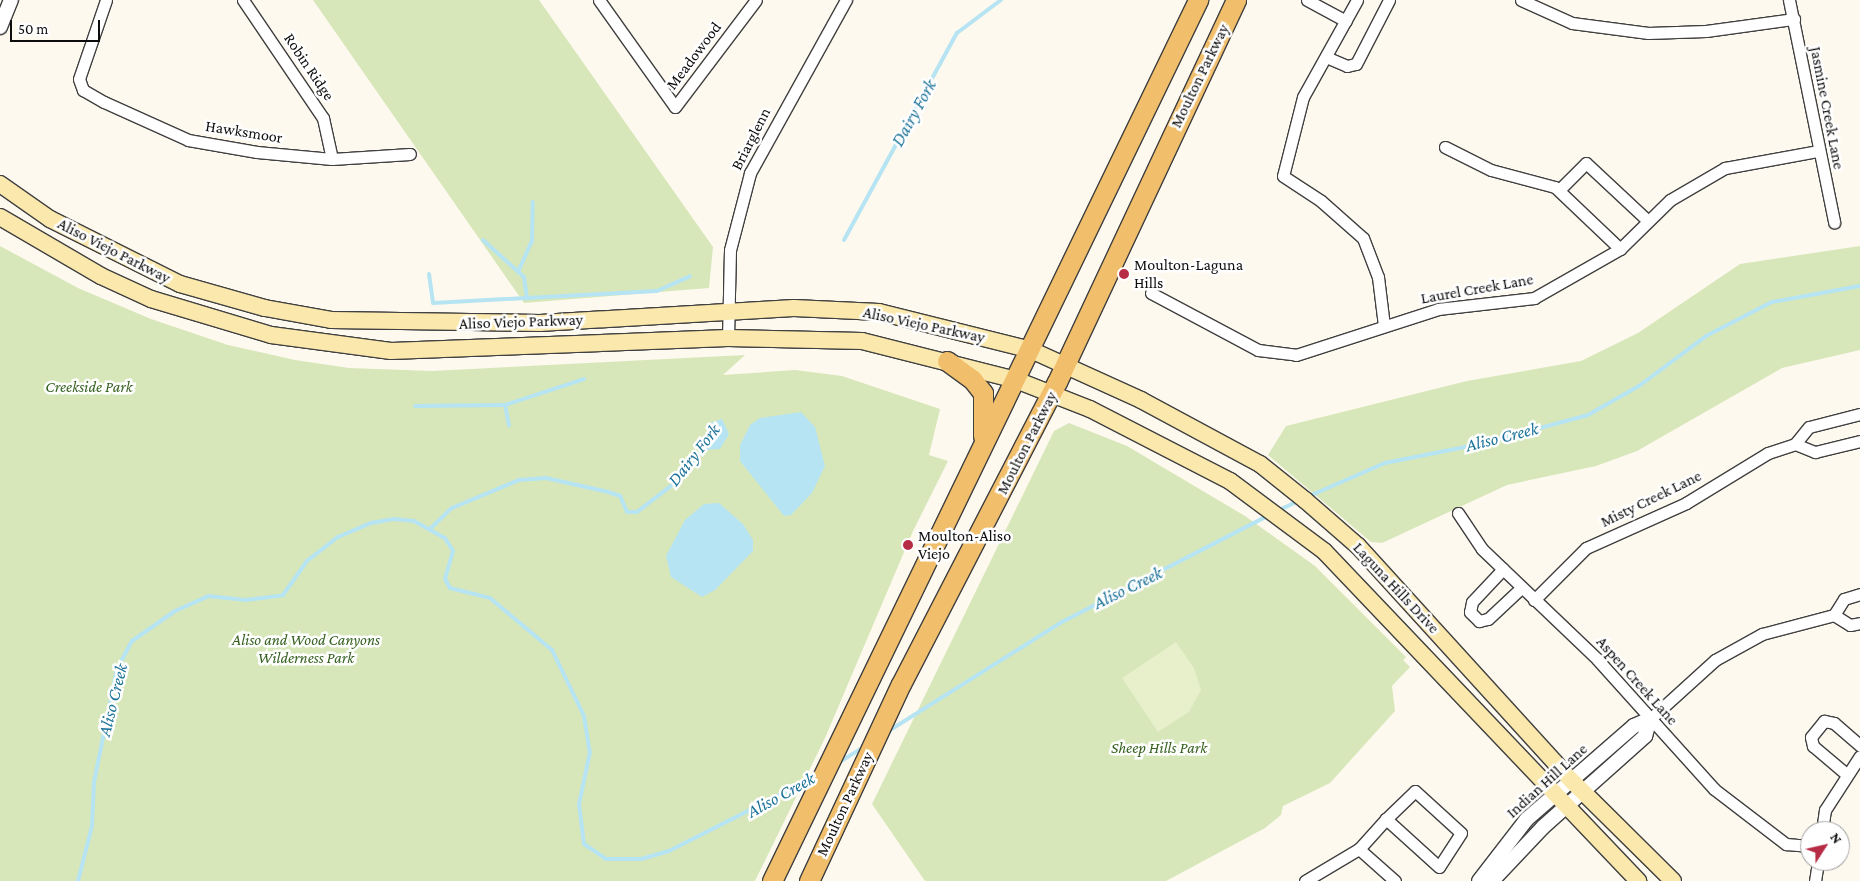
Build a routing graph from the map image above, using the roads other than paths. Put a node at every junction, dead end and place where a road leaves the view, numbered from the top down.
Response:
1 (11, 0) edge
2 (106, 0) edge
3 (244, 0) edge
4 (599, 0) edge
5 (756, 0) edge
6 (846, 0) edge
7 (1198, 0) edge
8 (1236, 0) edge
9 (1306, 0) edge
10 (1357, 0) edge
11 (1390, 0) edge
12 (1521, 0) edge
13 (1790, 0) edge
14 (1794, 19) junction
15 (1346, 21) junction
16 (0, 27) edge
17 (1326, 57) junction
18 (1445, 147) dead end
19 (1818, 151) junction
20 (410, 154) dead end
21 (332, 159) junction
22 (0, 184) edge
23 (1559, 190) junction
24 (0, 218) edge
25 (1648, 221) junction
26 (1834, 222) dead end
27 (1620, 249) junction
28 (1151, 293) dead end
29 (727, 308) junction
30 (1384, 326) junction
31 (728, 338) junction
32 (1031, 350) junction
33 (947, 361) junction
34 (1064, 368) junction
35 (1016, 380) junction
36 (1051, 394) junction
37 (1860, 414) edge
38 (1860, 441) edge
39 (983, 442) junction
40 (1795, 444) junction
41 (1458, 513) dead end
42 (1502, 569) junction
43 (1521, 588) junction
44 (1860, 594) edge
45 (1534, 600) junction
46 (1834, 615) junction
47 (1860, 622) edge
48 (1650, 719) junction
49 (1860, 746) edge
50 (1860, 756) edge
51 (1845, 773) junction
52 (1577, 786) junction
53 (1553, 795) junction
54 (1565, 808) junction
55 (1386, 820) junction
56 (1823, 821) edge
57 (1800, 845) edge
58 (1359, 849) junction
59 (772, 881) edge
60 (808, 881) edge
61 (1305, 881) edge
62 (1395, 881) edge
63 (1479, 881) edge
64 (1492, 881) edge
65 (1638, 881) edge
66 (1673, 881) edge

1 - 16 street
2 - 21 street, Hawksmoor
3 - 21 street, Robin Ridge
4 - 5 street, Meadowood
6 - 29 street, Briarglenn
7 - 32 main road, Moulton Parkway
8 - 34 main road, Moulton Parkway
9 - 15 street
10 - 15 street
11 - 17 street
12 - 14 street
13 - 14 street, Jasmine Creek Lane
14 - 19 street, Jasmine Creek Lane
15 - 17 street
17 - 30 street
18 - 23 street
19 - 25 street, Laurel Creek Lane
19 - 26 street, Jasmine Creek Lane
20 - 21 street, Hawksmoor
22 - 29 main road, Aliso Viejo Parkway
23 - 25 street
23 - 27 street
24 - 31 main road, Aliso Viejo Parkway
25 - 27 street, Laurel Creek Lane
27 - 30 street, Laurel Creek Lane
28 - 30 street, Laurel Creek Lane
29 - 31 street, Briarglenn
29 - 32 main road, Aliso Viejo Parkway
31 - 33 main road, Aliso Viejo Parkway
32 - 34 main road, Aliso Viejo Parkway
32 - 35 main road, Moulton Parkway
33 - 35 main road, Aliso Viejo Parkway
33 - 39 main road
34 - 36 main road, Moulton Parkway
34 - 52 main road, Laguna Hills Drive
35 - 36 main road, Aliso Viejo Parkway
35 - 39 main road, Moulton Parkway
36 - 53 main road, Laguna Hills Drive
36 - 60 main road, Moulton Parkway
37 - 40 street, Misty Creek Lane
38 - 40 street
39 - 59 main road, Moulton Parkway
40 - 45 street, Misty Creek Lane
41 - 42 street, Aspen Creek Lane
42 - 43 street, Aspen Creek Lane
42 - 43 street
43 - 45 street, Aspen Creek Lane
44 - 46 street
45 - 48 street, Aspen Creek Lane
46 - 47 street
46 - 48 street, Indian Hill Lane
48 - 52 street, Indian Hill Lane
48 - 57 street, Aspen Creek Lane
49 - 51 street
50 - 51 street
51 - 56 street
52 - 53 street, Indian Hill Lane
52 - 54 street, Indian Hill Lane
52 - 66 main road, Laguna Hills Drive
53 - 54 main road, Laguna Hills Drive
53 - 63 street, Indian Hill Lane
54 - 64 street, Indian Hill Lane
54 - 65 main road, Laguna Hills Drive
55 - 55 street
55 - 58 street
58 - 61 street
58 - 62 street

